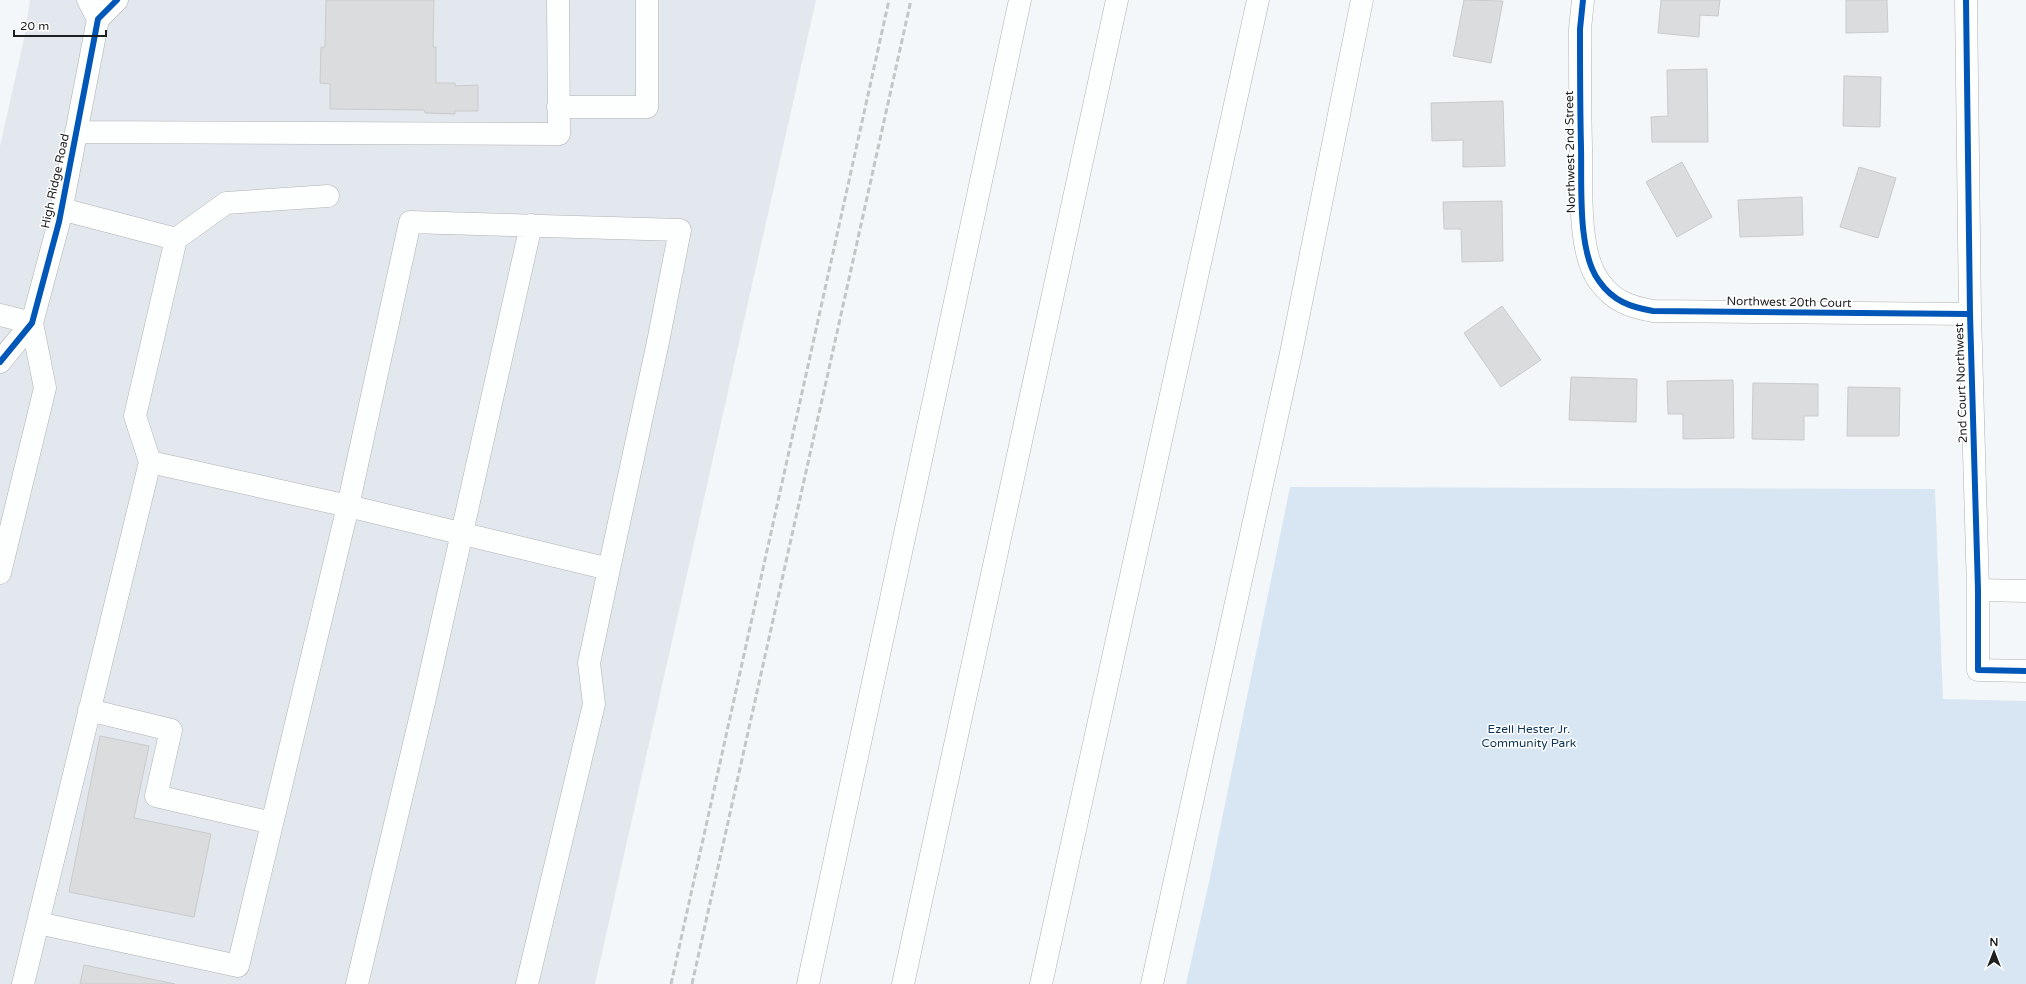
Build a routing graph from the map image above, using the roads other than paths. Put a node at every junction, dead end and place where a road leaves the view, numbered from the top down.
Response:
1 (88, 0) edge
2 (117, 0) edge
3 (558, 0) edge
4 (647, 0) edge
5 (1020, 0) edge
6 (1117, 0) edge
7 (1258, 0) edge
8 (1362, 0) edge
9 (1583, 0) edge
10 (1966, 0) edge
11 (98, 19) junction
12 (558, 107) junction
13 (76, 132) junction
14 (328, 196) dead end
15 (61, 209) junction
16 (530, 225) junction
17 (176, 239) junction
18 (1612, 296) joint
19 (1970, 314) junction
20 (0, 315) edge
21 (32, 323) junction
22 (0, 362) edge
23 (150, 462) junction
24 (348, 506) junction
25 (461, 533) junction
26 (609, 569) junction
27 (0, 573) edge
28 (1978, 590) junction
29 (2026, 591) edge
30 (2026, 671) edge
31 (89, 710) junction
32 (272, 823) junction
33 (38, 923) junction
34 (23, 984) edge
35 (357, 984) edge
36 (527, 984) edge
37 (808, 984) edge
38 (903, 984) edge
39 (1041, 984) edge
40 (1152, 984) edge

1 - 11 main road
2 - 11 main road
3 - 12 main road
4 - 12 main road
5 - 37 main road
6 - 38 main road
7 - 39 main road
8 - 40 main road
9 - 18 main road, Northwest 2nd Street
10 - 19 main road, 2nd Court Northwest
11 - 13 main road, High Ridge Road
12 - 13 main road
13 - 15 main road, High Ridge Road
14 - 17 main road
15 - 17 main road
15 - 21 main road, High Ridge Road
16 - 24 main road
16 - 25 main road
16 - 26 main road
17 - 23 main road
18 - 19 main road, Northwest 20th Court
19 - 28 main road, 2nd Court Northwest
20 - 21 main road
21 - 22 main road, High Ridge Road
21 - 27 main road, High Ridge Road
23 - 24 main road
23 - 31 main road
24 - 25 main road
24 - 32 main road
25 - 26 main road
25 - 35 main road
26 - 36 main road
28 - 29 main road
28 - 30 main road, 2nd Court Northwest
31 - 32 main road
31 - 33 main road
32 - 33 main road
33 - 34 main road

